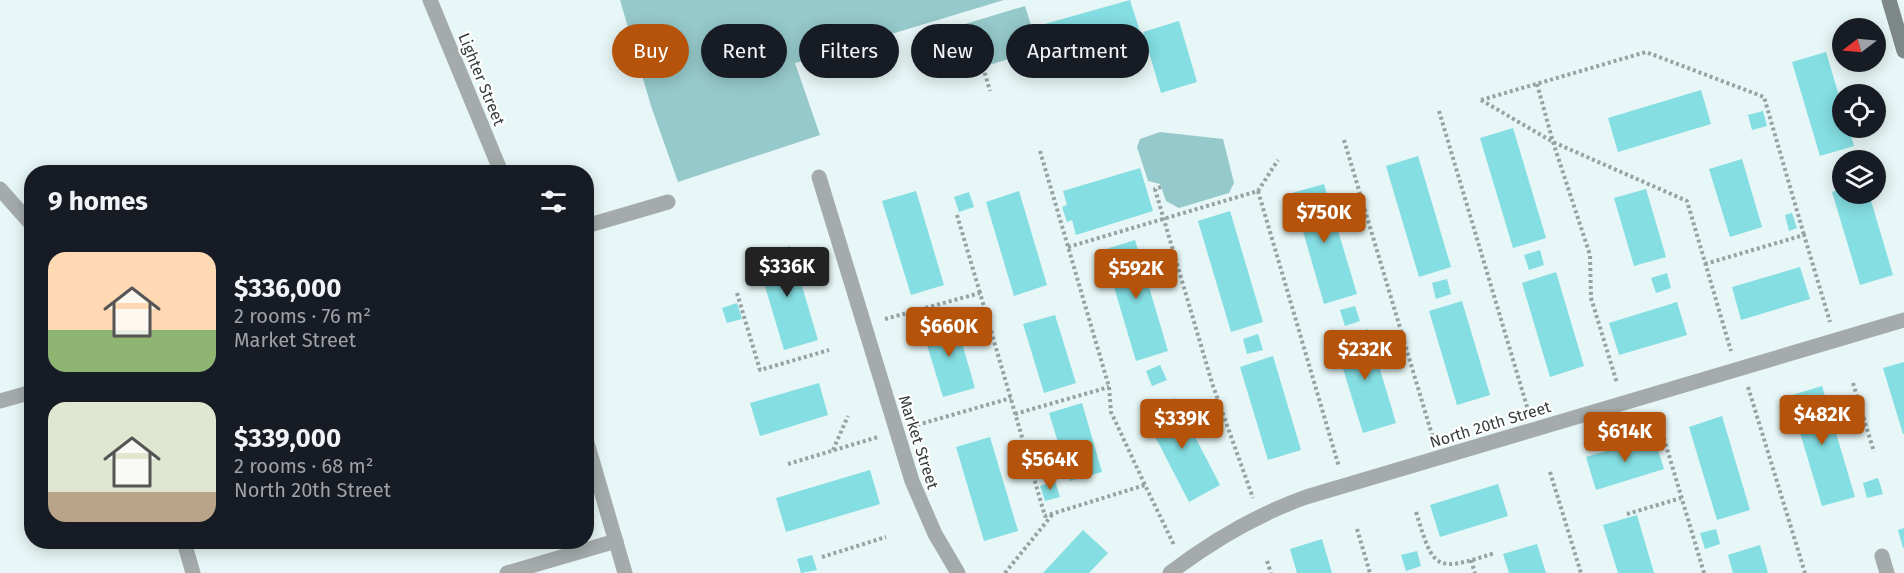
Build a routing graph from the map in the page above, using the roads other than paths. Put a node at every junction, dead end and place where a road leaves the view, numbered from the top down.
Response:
1 (430, 0) edge
2 (1889, 0) edge
3 (1904, 51) edge
4 (498, 165) edge
5 (819, 177) dead end
6 (0, 189) edge
7 (668, 202) dead end
8 (24, 216) edge
9 (594, 224) edge
10 (1904, 320) edge
11 (24, 394) edge
12 (0, 401) edge
13 (594, 466) edge
14 (616, 541) junction
15 (594, 547) edge
16 (186, 549) edge
17 (589, 549) edge
18 (1882, 556) dead end
19 (194, 573) edge
20 (507, 573) edge
21 (626, 573) edge
22 (958, 573) edge
23 (1170, 573) edge
24 (1887, 573) edge

1 - 4 street, Lighter Street
2 - 3 main road
5 - 22 street, Market Street
6 - 8 street
7 - 9 street
10 - 23 street, North 20th Street
11 - 12 street
13 - 14 street
14 - 15 street
14 - 21 street
16 - 19 street
17 - 20 street
18 - 24 street

